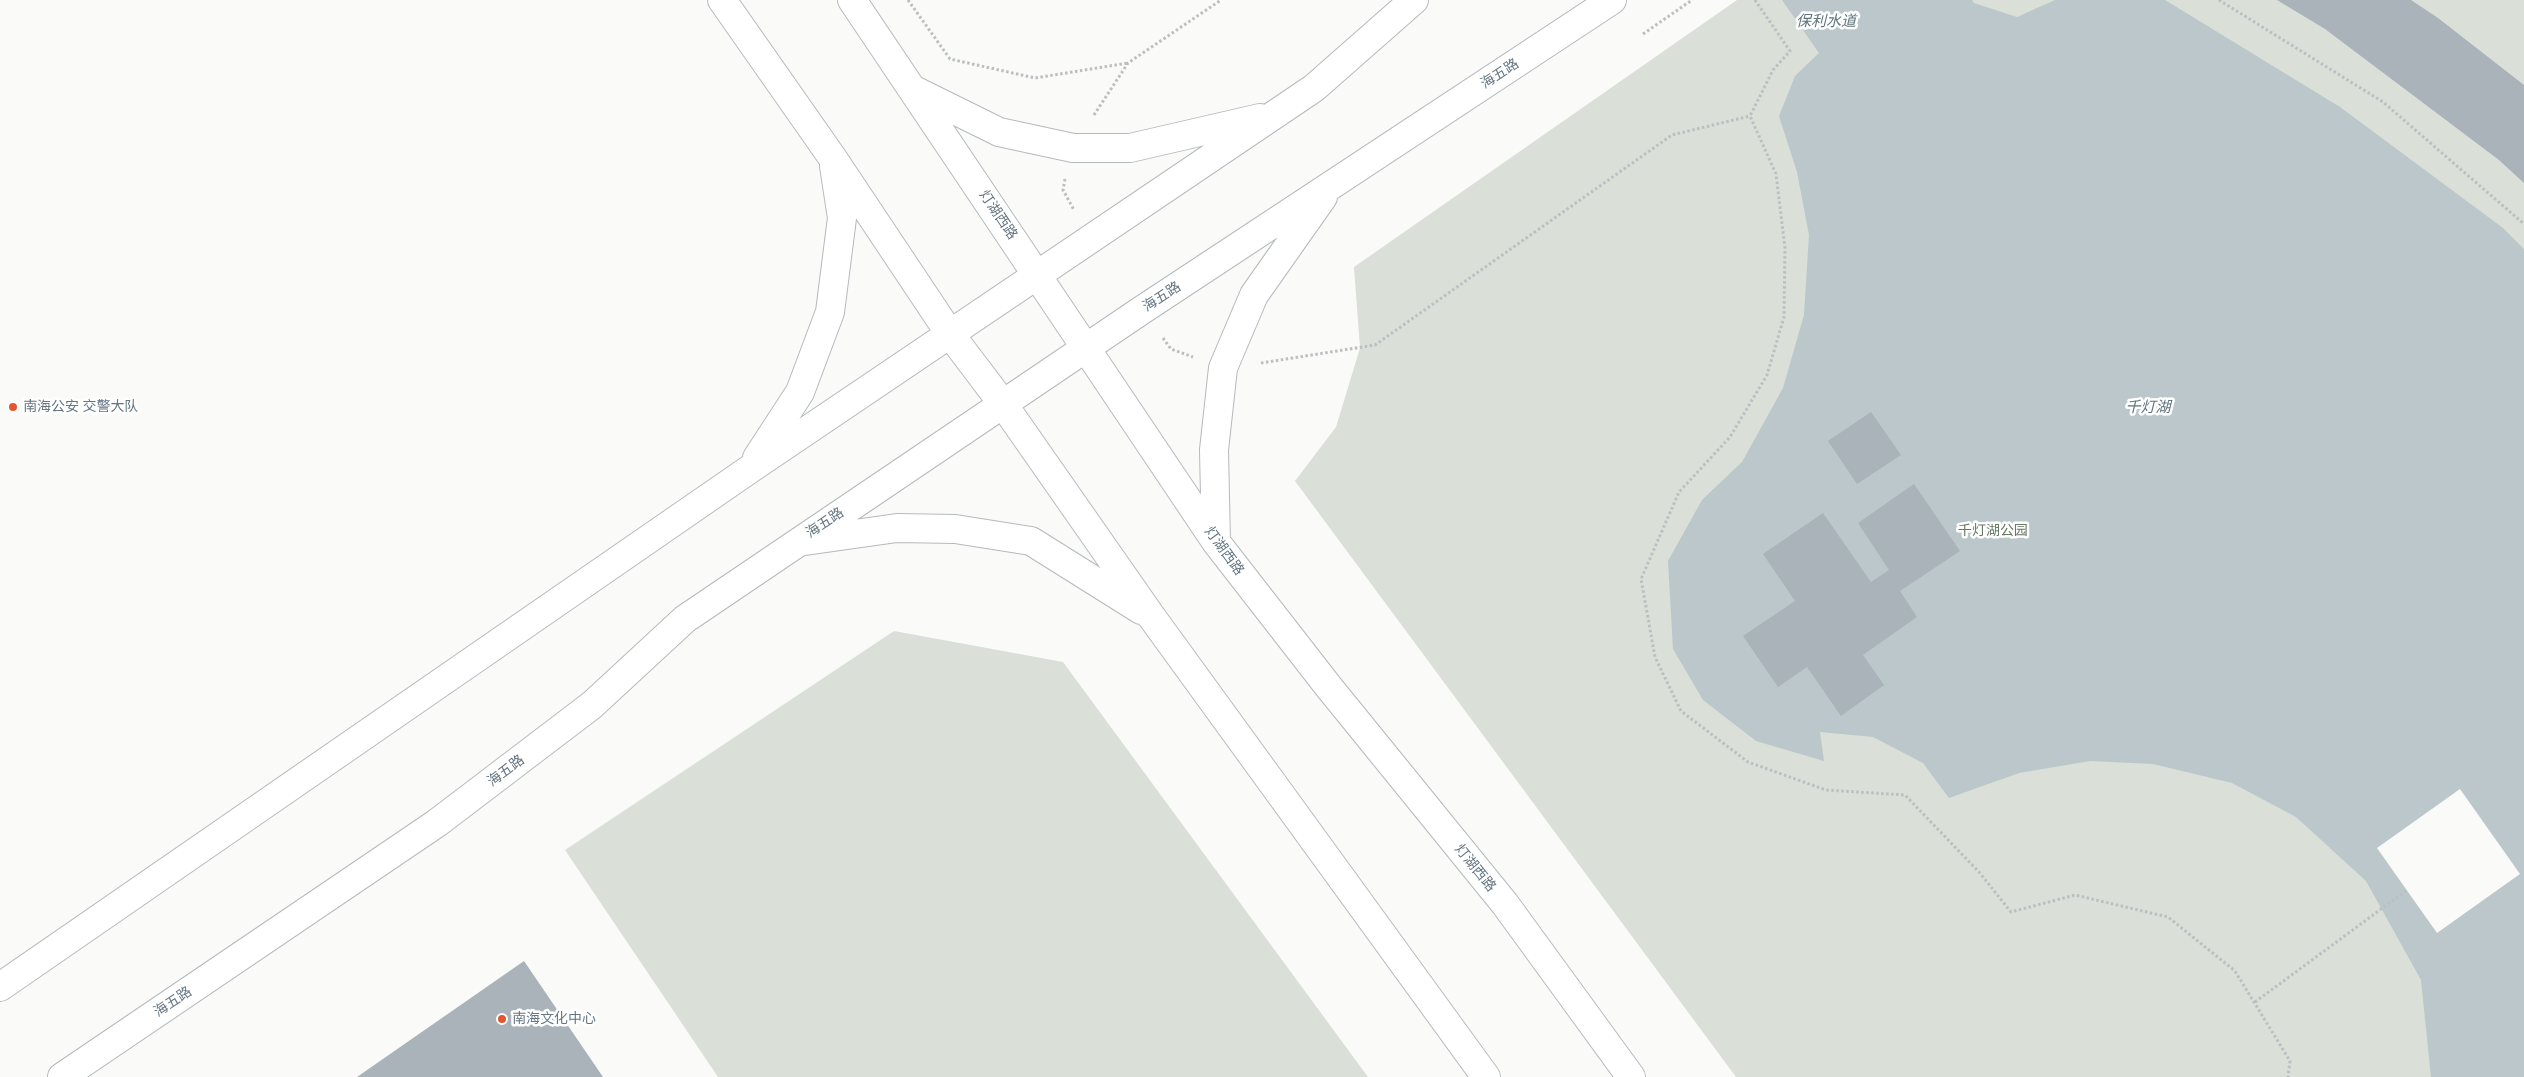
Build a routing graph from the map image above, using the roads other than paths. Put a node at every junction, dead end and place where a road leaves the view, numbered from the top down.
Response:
1 (722, 0) edge
2 (852, 0) edge
3 (1414, 0) edge
4 (1612, 0) edge
5 (914, 91) junction
6 (1276, 114) junction
7 (832, 157) junction
8 (1332, 184) junction
9 (1038, 275) junction
10 (950, 334) junction
11 (1086, 348) junction
12 (1004, 404) junction
13 (750, 469) junction
14 (796, 542) junction
15 (1216, 542) junction
16 (1151, 616) junction
17 (0, 987) edge
18 (62, 1077) edge
19 (1486, 1077) edge
20 (1631, 1077) edge

1 - 7 main road
2 - 5 main road, 灯湖西路
3 - 6 main road
4 - 8 main road, 海五路
5 - 6 main road
5 - 9 main road, 灯湖西路
6 - 9 main road
7 - 10 main road
7 - 13 main road
8 - 11 main road, 海五路
8 - 15 main road
9 - 10 main road
9 - 11 main road, 灯湖西路
10 - 12 main road
10 - 13 main road
11 - 12 main road, 海五路
11 - 15 main road, 灯湖西路
12 - 14 main road, 海五路
12 - 16 main road
13 - 17 main road
14 - 16 main road
14 - 18 main road, 海五路
15 - 20 main road, 灯湖西路
16 - 19 main road

